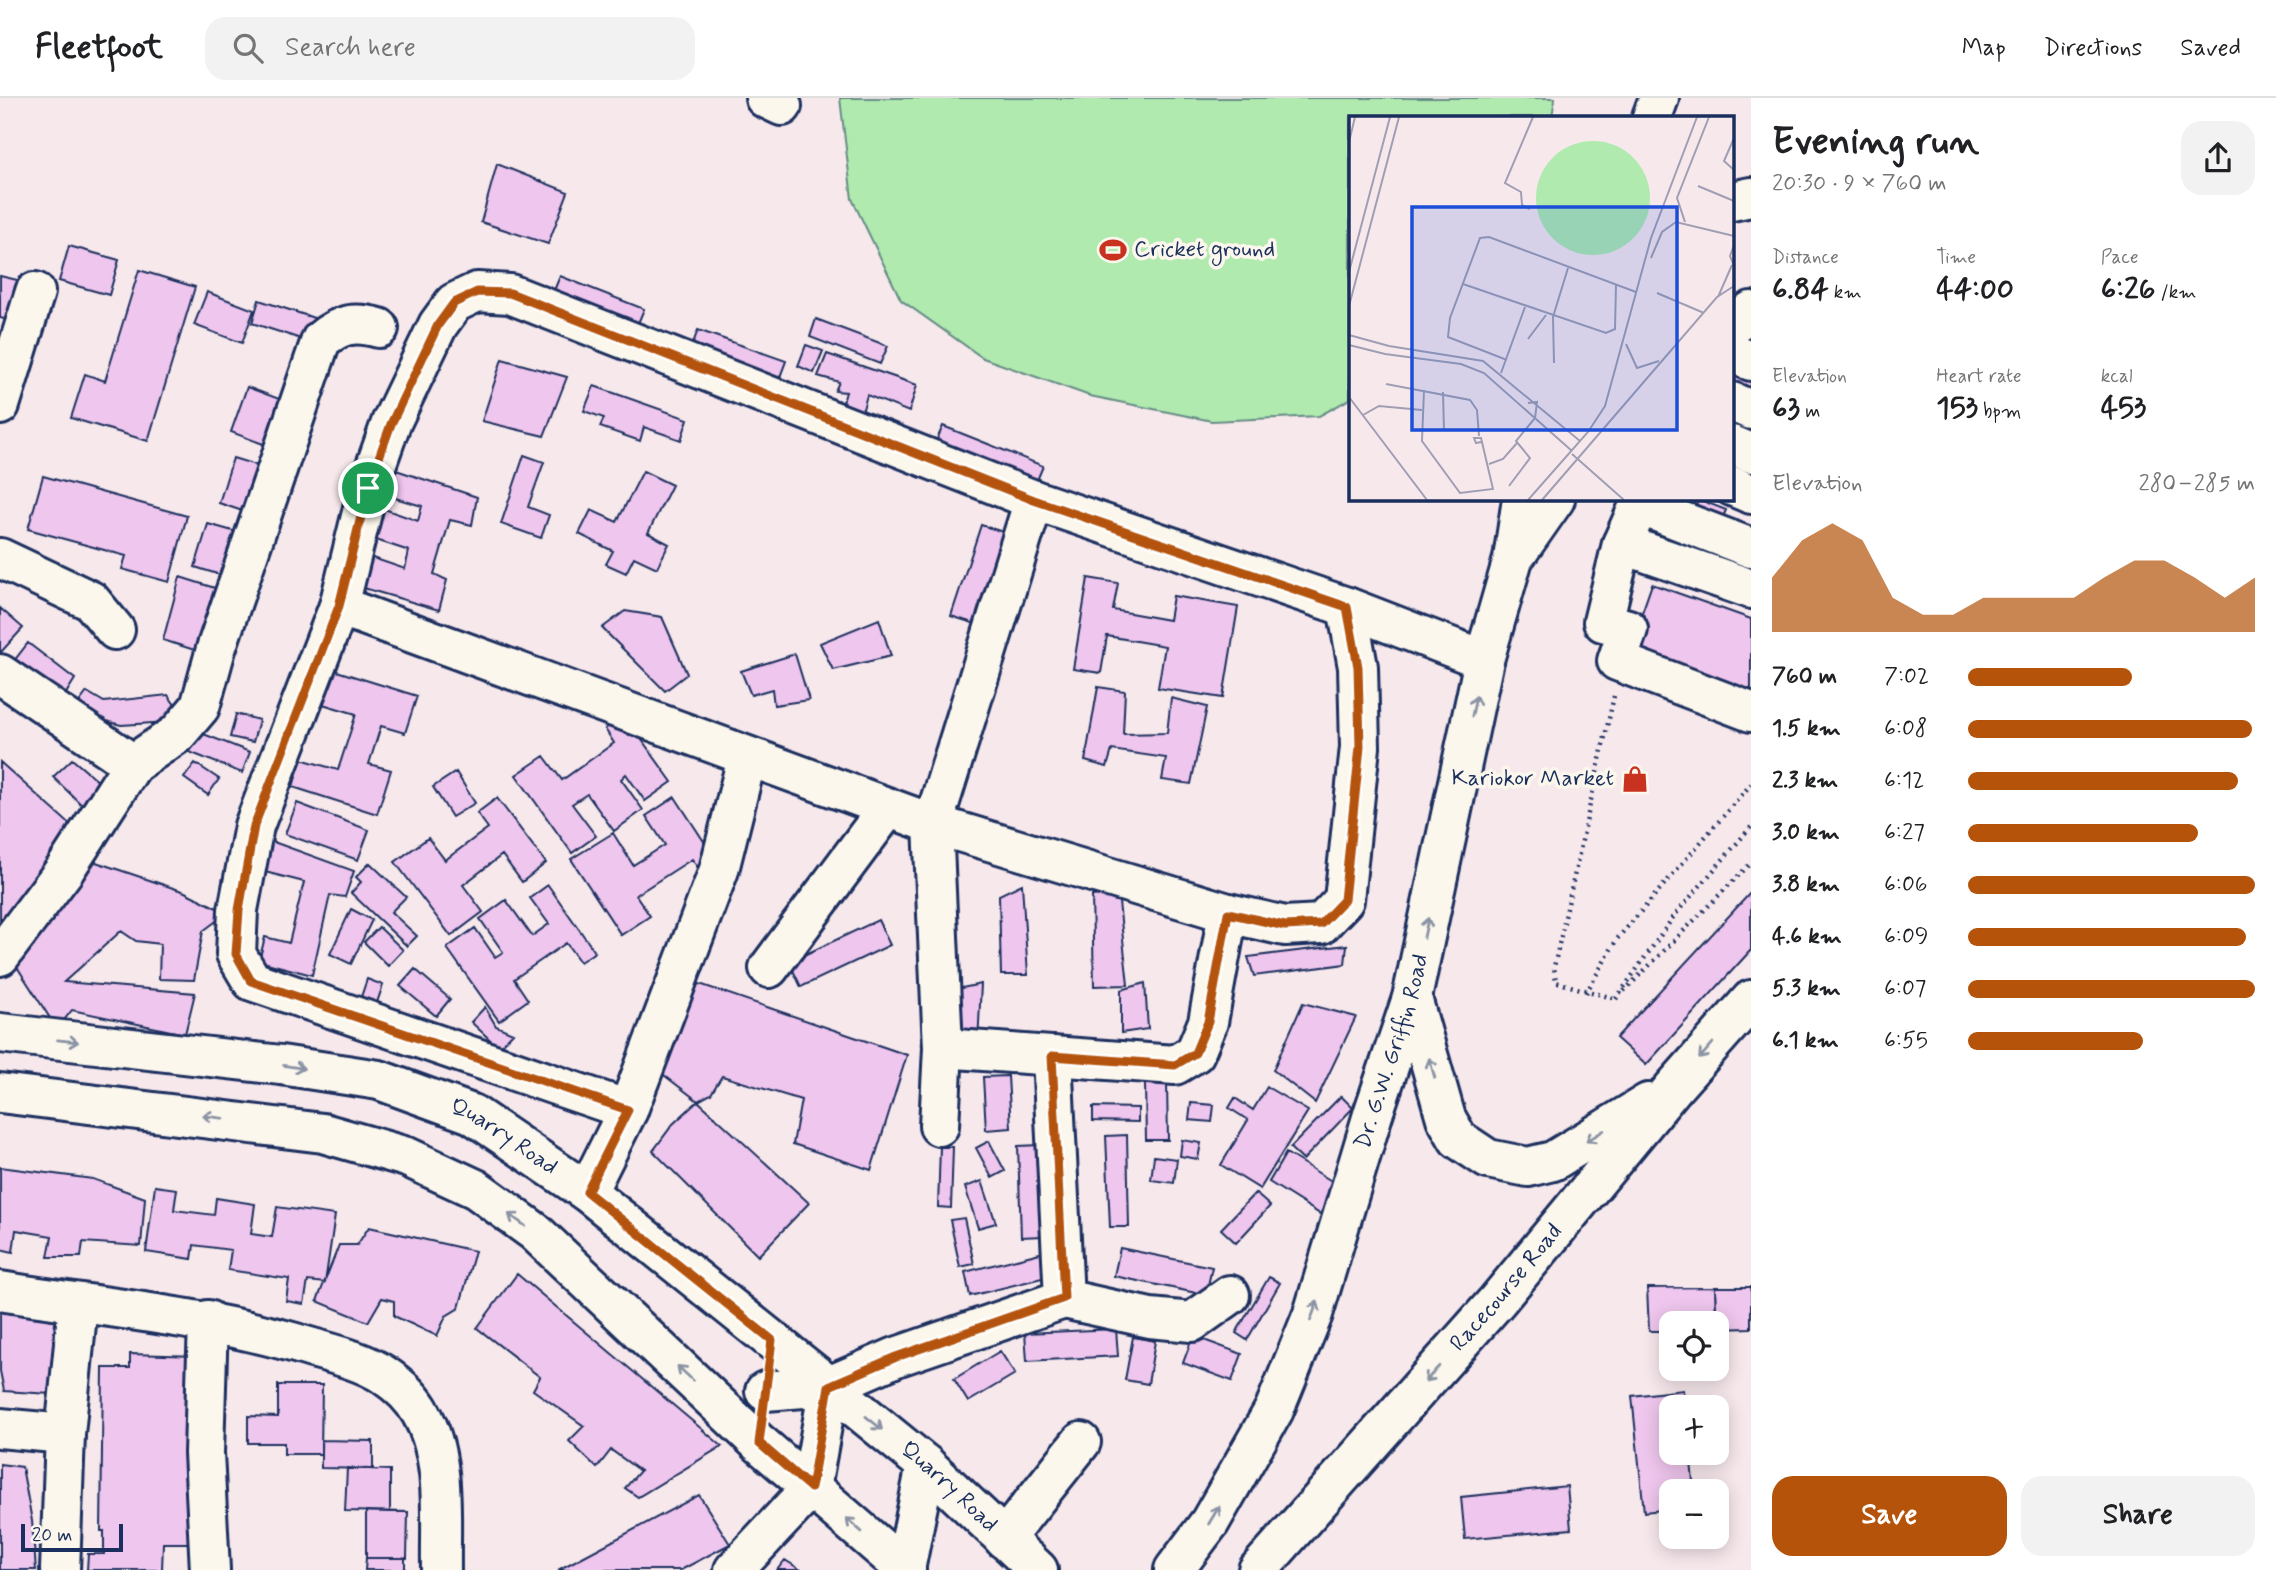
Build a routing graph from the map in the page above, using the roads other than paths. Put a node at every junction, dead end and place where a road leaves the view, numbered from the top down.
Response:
1 (1659, 98) edge
2 (1652, 116) edge
3 (35, 292) dead end
4 (379, 328) dead end
5 (1734, 354) edge
6 (1751, 361) edge
7 (1734, 403) edge
8 (0, 405) edge
9 (1751, 410) edge
10 (1734, 446) edge
11 (1751, 453) edge
12 (1734, 487) edge
13 (1751, 494) edge
14 (1034, 500) junction
15 (1522, 500) edge
16 (1554, 500) edge
17 (1640, 502) edge
18 (1748, 542) edge
19 (1622, 544) junction
20 (0, 558) edge
21 (1513, 559) junction
22 (1735, 583) edge
23 (339, 606) junction
24 (1347, 607) junction
25 (114, 630) dead end
26 (1484, 660) junction
27 (0, 674) edge
28 (1751, 712) edge
29 (747, 758) junction
30 (133, 764) junction
31 (888, 808) junction
32 (933, 824) junction
33 (1228, 913) junction
34 (0, 956) edge
35 (769, 968) dead end
36 (1412, 998) junction
37 (1751, 1000) edge
38 (0, 1033) edge
39 (943, 1048) junction
40 (1052, 1056) junction
41 (1674, 1087) junction
42 (0, 1093) edge
43 (628, 1110) junction
44 (939, 1126) dead end
45 (587, 1192) junction
46 (0, 1292) edge
47 (1230, 1295) dead end
48 (1064, 1298) junction
49 (78, 1304) junction
50 (208, 1321) junction
51 (772, 1340) junction
52 (829, 1386) junction
53 (765, 1391) junction
54 (0, 1428) edge
55 (65, 1434) junction
56 (1081, 1442) dead end
57 (759, 1443) junction
58 (926, 1465) junction
59 (811, 1488) junction
60 (1004, 1539) junction
61 (60, 1570) edge
62 (210, 1570) edge
63 (442, 1570) edge
64 (734, 1570) edge
65 (906, 1570) edge
66 (1038, 1570) edge
67 (1174, 1570) edge
68 (1258, 1570) edge

1 - 2 street
3 - 8 street
4 - 30 street
5 - 6 street
7 - 9 street
10 - 11 street
12 - 13 street
14 - 23 street
14 - 24 street
14 - 32 street
15 - 21 street, Dr. G.W. Griffin Road
16 - 21 street
17 - 18 street
17 - 19 street
18 - 22 street
19 - 22 street
19 - 28 street
20 - 25 street
21 - 26 street, Dr. G.W. Griffin Road
23 - 29 street
23 - 43 street
24 - 26 street
24 - 33 street
36 -> 26 street, Dr. G.W. Griffin Road
27 - 30 street
29 - 31 street
29 - 43 street
30 - 34 street
31 - 32 street
31 - 35 street
32 - 33 street
32 - 39 street
33 - 40 street
41 -> 36 street
67 -> 36 street, Dr. G.W. Griffin Road
37 -> 41 street, Racecourse Road
38 -> 45 street, Quarry Road
39 - 40 street
39 - 44 street
40 - 48 street
41 -> 68 street, Racecourse Road
57 -> 42 street
43 - 45 street
45 - 51 street, Quarry Road
46 - 49 street
47 - 48 street
48 - 52 street
49 - 50 street
49 - 55 street
50 - 62 street
50 - 63 street
51 - 52 street, Quarry Road
51 - 53 street
52 - 53 street
52 -> 58 street, Quarry Road
52 - 59 street
53 - 57 street
54 - 55 street
55 - 61 street
56 - 60 street
57 - 59 street
58 - 60 street, Quarry Road
58 - 65 street
59 - 64 street
65 -> 59 street
60 - 66 street, Quarry Road

